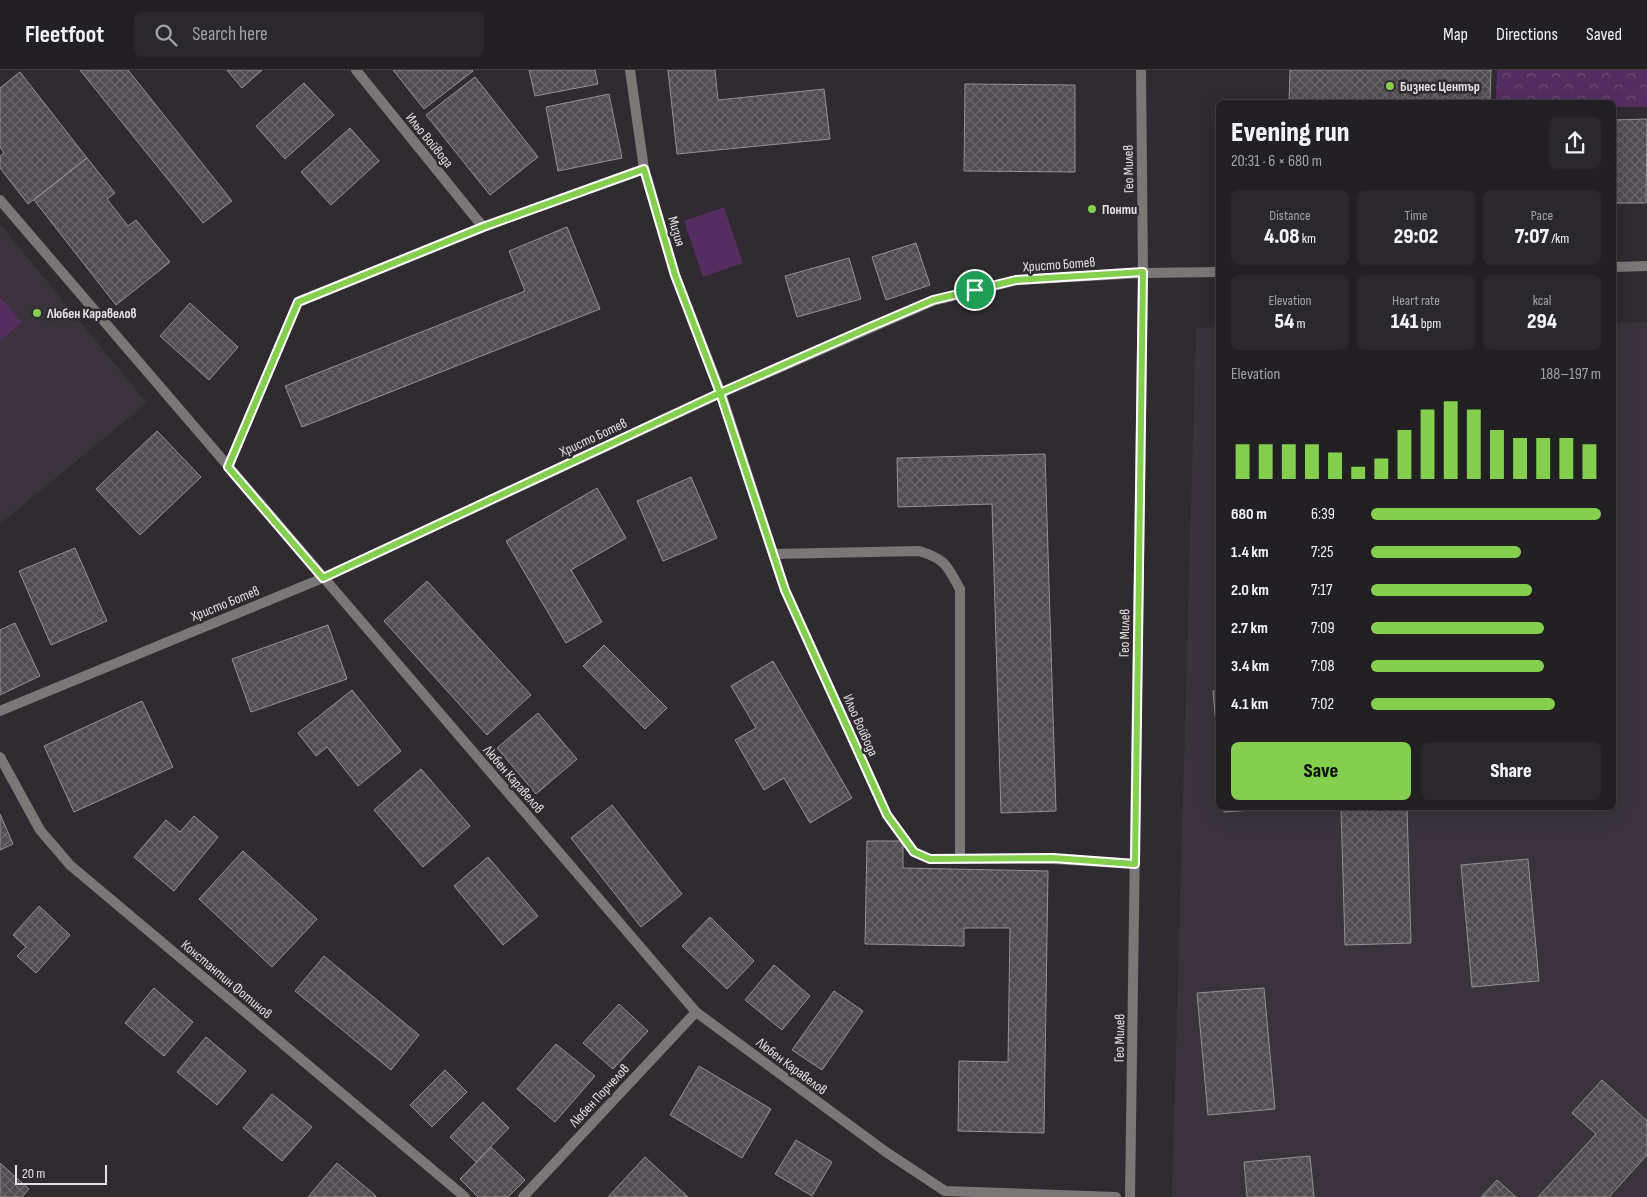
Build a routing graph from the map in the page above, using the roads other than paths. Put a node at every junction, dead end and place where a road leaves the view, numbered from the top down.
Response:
1 (356, 70) edge
2 (630, 70) edge
3 (1141, 70) edge
4 (644, 169) junction
5 (0, 200) edge
6 (483, 227) junction
7 (1647, 266) edge
8 (1616, 267) edge
9 (1143, 272) junction
10 (1216, 272) edge
11 (720, 393) junction
12 (228, 467) junction
13 (773, 554) junction
14 (323, 578) junction
15 (0, 711) edge
16 (0, 757) edge
17 (960, 859) junction
18 (1135, 864) junction
19 (696, 1012) junction
20 (465, 1197) edge
21 (523, 1197) edge
22 (1116, 1197) edge
23 (1130, 1197) edge

1 - 6 street, Ильо Войвода
2 - 4 street, Мизия
3 - 9 street, Гео Милев
4 - 6 street
4 - 11 street, Мизия
5 - 12 street, Любен Каравелов
6 - 12 street
7 - 8 street
9 - 10 street, Христо Ботев
9 - 11 street, Христо Ботев
9 - 18 street, Гео Милев
11 - 13 street, Ильо Войвода
11 - 14 street, Христо Ботев
12 - 14 street, Любен Каравелов
13 - 17 street, Ильо Войвода
13 - 17 street
14 - 15 street, Христо Ботев
14 - 19 street, Любен Каравелов
16 - 20 street, Константин Фотинов
17 - 18 street, Ильо Войвода
18 - 23 street, Гео Милев
19 - 21 street, Любен Порчелов
19 - 22 street, Любен Каравелов

